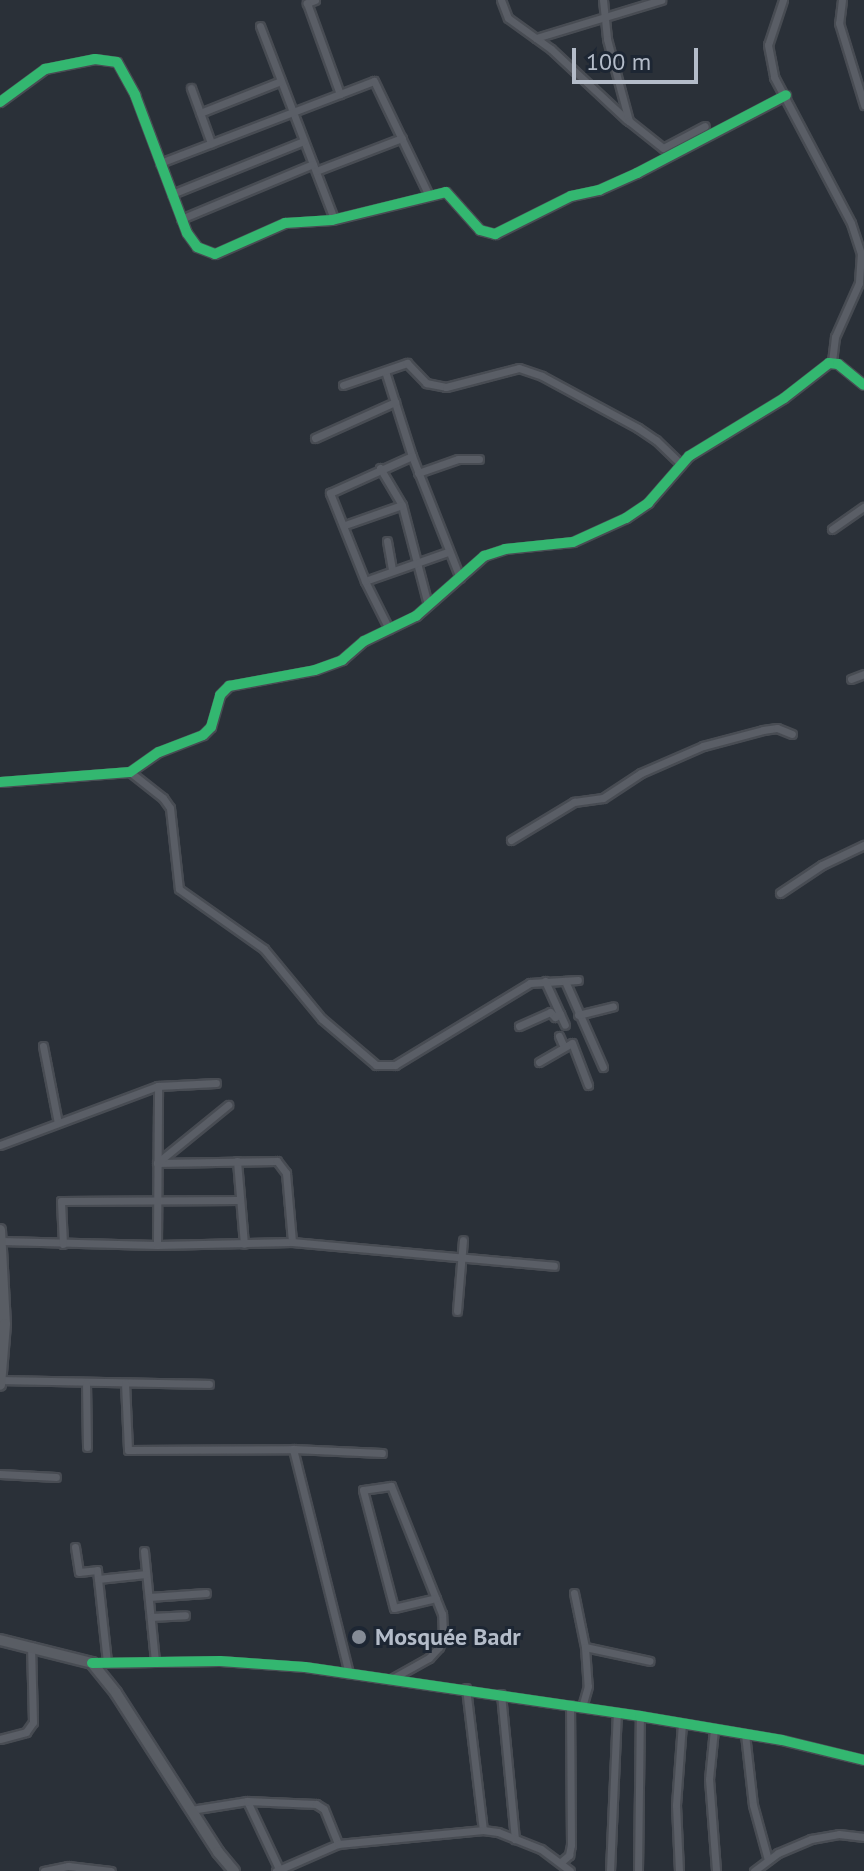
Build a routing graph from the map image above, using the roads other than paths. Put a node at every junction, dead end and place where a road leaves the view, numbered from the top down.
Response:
1 (315, 0) edge
2 (501, 0) edge
3 (603, 0) edge
4 (661, 0) edge
5 (783, 0) edge
6 (842, 0) edge
7 (604, 19) junction
8 (260, 26) dead end
9 (536, 38) junction
10 (281, 81) junction
11 (191, 88) dead end
12 (340, 94) junction
13 (786, 95) junction
14 (0, 102) edge
15 (864, 105) edge
16 (293, 112) junction
17 (200, 113) junction
18 (629, 121) junction
19 (705, 126) dead end
20 (402, 138) junction
21 (304, 141) junction
22 (211, 143) junction
23 (160, 163) junction
24 (314, 168) junction
25 (172, 194) junction
26 (429, 196) junction
27 (181, 219) junction
28 (334, 219) junction
29 (832, 362) junction
30 (385, 371) junction
31 (343, 385) dead end
32 (864, 385) edge
33 (395, 402) junction
34 (315, 438) dead end
35 (412, 456) junction
36 (479, 459) dead end
37 (681, 464) junction
38 (380, 468) junction
39 (418, 473) junction
40 (402, 505) junction
41 (864, 507) edge
42 (345, 525) junction
43 (832, 529) dead end
44 (387, 541) dead end
45 (448, 552) junction
46 (414, 561) junction
47 (392, 569) junction
48 (460, 578) junction
49 (365, 581) junction
50 (428, 605) junction
51 (389, 629) junction
52 (864, 674) edge
53 (851, 679) dead end
54 (792, 734) dead end
55 (130, 772) junction
56 (0, 782) edge
57 (511, 840) dead end
58 (864, 845) edge
59 (780, 893) dead end
60 (578, 980) dead end
61 (545, 981) junction
62 (565, 981) junction
63 (613, 1006) dead end
64 (560, 1014) junction
65 (578, 1015) junction
66 (565, 1025) dead end
67 (519, 1026) dead end
68 (559, 1036) dead end
69 (43, 1046) dead end
70 (564, 1047) junction
71 (539, 1062) dead end
72 (603, 1067) dead end
73 (216, 1083) dead end
74 (588, 1085) dead end
75 (158, 1086) junction
76 (228, 1105) dead end
77 (58, 1123) junction
78 (0, 1145) edge
79 (237, 1161) junction
80 (157, 1163) junction
81 (240, 1200) junction
82 (159, 1202) junction
83 (1, 1235) edge
84 (463, 1240) dead end
85 (292, 1242) junction
86 (63, 1244) junction
87 (244, 1244) junction
88 (157, 1245) junction
89 (461, 1258) junction
90 (554, 1266) dead end
91 (457, 1311) dead end
92 (1, 1382) edge
93 (86, 1383) junction
94 (125, 1383) junction
95 (209, 1384) dead end
96 (87, 1447) dead end
97 (293, 1449) junction
98 (382, 1453) dead end
99 (0, 1474) edge
100 (56, 1477) dead end
101 (75, 1547) dead end
102 (144, 1551) dead end
103 (146, 1574) junction
104 (98, 1579) junction
105 (206, 1593) dead end
106 (574, 1593) dead end
107 (149, 1597) junction
108 (436, 1598) junction
109 (185, 1615) dead end
110 (151, 1617) junction
111 (0, 1640) edge
112 (31, 1646) junction
113 (585, 1647) junction
114 (155, 1661) junction
115 (650, 1661) dead end
116 (107, 1662) junction
117 (92, 1663) junction
118 (349, 1673) junction
119 (391, 1679) junction
120 (466, 1688) junction
121 (501, 1694) junction
122 (570, 1705) junction
123 (582, 1707) junction
124 (617, 1713) junction
125 (640, 1716) junction
126 (682, 1723) junction
127 (714, 1729) junction
128 (745, 1734) junction
129 (0, 1739) edge
130 (864, 1760) edge
131 (247, 1801) junction
132 (191, 1810) junction
133 (483, 1830) junction
134 (864, 1837) edge
135 (515, 1839) junction
136 (338, 1844) junction
137 (768, 1860) junction
138 (561, 1862) junction
139 (72, 1869) edge
140 (277, 1870) edge
141 (44, 1871) edge
142 (111, 1871) edge
143 (234, 1871) edge
144 (570, 1871) edge
145 (610, 1871) edge
146 (638, 1871) edge
147 (679, 1871) edge
148 (716, 1871) edge
149 (754, 1871) edge

1 - 12 street
2 - 9 street
3 - 7 street
4 - 7 street
5 - 13 street
6 - 15 street
7 - 9 street
7 - 18 street
8 - 10 street
9 - 18 street
10 - 16 street
10 - 17 street
11 - 17 street
12 - 16 street
12 - 20 street
13 - 26 street
13 - 29 street
14 - 23 street
16 - 21 street
16 - 22 street
17 - 22 street
18 - 19 street
20 - 24 street
20 - 26 street
21 - 24 street
21 - 25 street
22 - 23 street
23 - 25 street
24 - 27 street
24 - 28 street
25 - 27 street
26 - 28 street
27 - 28 street
29 - 32 street
29 - 37 street
30 - 31 street
30 - 33 street
30 - 37 street
33 - 34 street
33 - 35 street
35 - 38 street
35 - 39 street
36 - 39 street
37 - 48 street
38 - 40 street
38 - 42 street
39 - 45 street
40 - 42 street
40 - 46 street
41 - 43 street
42 - 49 street
44 - 47 street
45 - 46 street
45 - 48 street
46 - 47 street
46 - 50 street
47 - 49 street
48 - 50 street
49 - 51 street
50 - 51 street
51 - 55 street
52 - 53 street
54 - 57 street
55 - 56 street
55 - 61 street
58 - 59 street
60 - 62 street
61 - 62 street
61 - 64 street
62 - 65 street
63 - 65 street
64 - 66 street
64 - 67 street
65 - 72 street
68 - 70 street
69 - 77 street
70 - 71 street
70 - 74 street
73 - 75 street
75 - 77 street
75 - 80 street
76 - 80 street
77 - 78 street
79 - 80 street
79 - 81 street
79 - 85 street
80 - 82 street
81 - 82 street
81 - 87 street
82 - 86 street
82 - 88 street
83 - 86 street
83 - 92 main road
84 - 89 street
85 - 87 street
85 - 89 street
86 - 88 street
87 - 88 street
89 - 90 street
89 - 91 street
92 - 93 street
93 - 94 street
93 - 96 street
94 - 95 street
94 - 97 street
97 - 98 street
97 - 118 street
99 - 100 street
101 - 104 street
102 - 103 street
103 - 104 street
103 - 107 street
104 - 116 street
105 - 107 street
106 - 113 street
107 - 110 street
108 - 108 street
108 - 119 street
109 - 110 street
110 - 114 street
111 - 112 main road
112 - 117 main road
112 - 129 street
113 - 115 street
113 - 123 street
114 - 116 street
114 - 118 street
116 - 117 street
117 - 132 main road
118 - 119 street
119 - 120 street
120 - 121 street
120 - 133 street
121 - 122 street
121 - 135 street
122 - 123 street
122 - 138 street
123 - 124 street
124 - 125 street
124 - 145 street
125 - 126 street
125 - 146 street
126 - 127 street
126 - 147 street
127 - 128 street
127 - 148 street
128 - 130 street
128 - 137 street
131 - 132 street
131 - 136 street
131 - 140 street
132 - 143 main road
133 - 135 street
133 - 136 street
134 - 137 street
135 - 138 street
136 - 140 street
137 - 149 street
138 - 144 street
139 - 141 street
139 - 142 street

